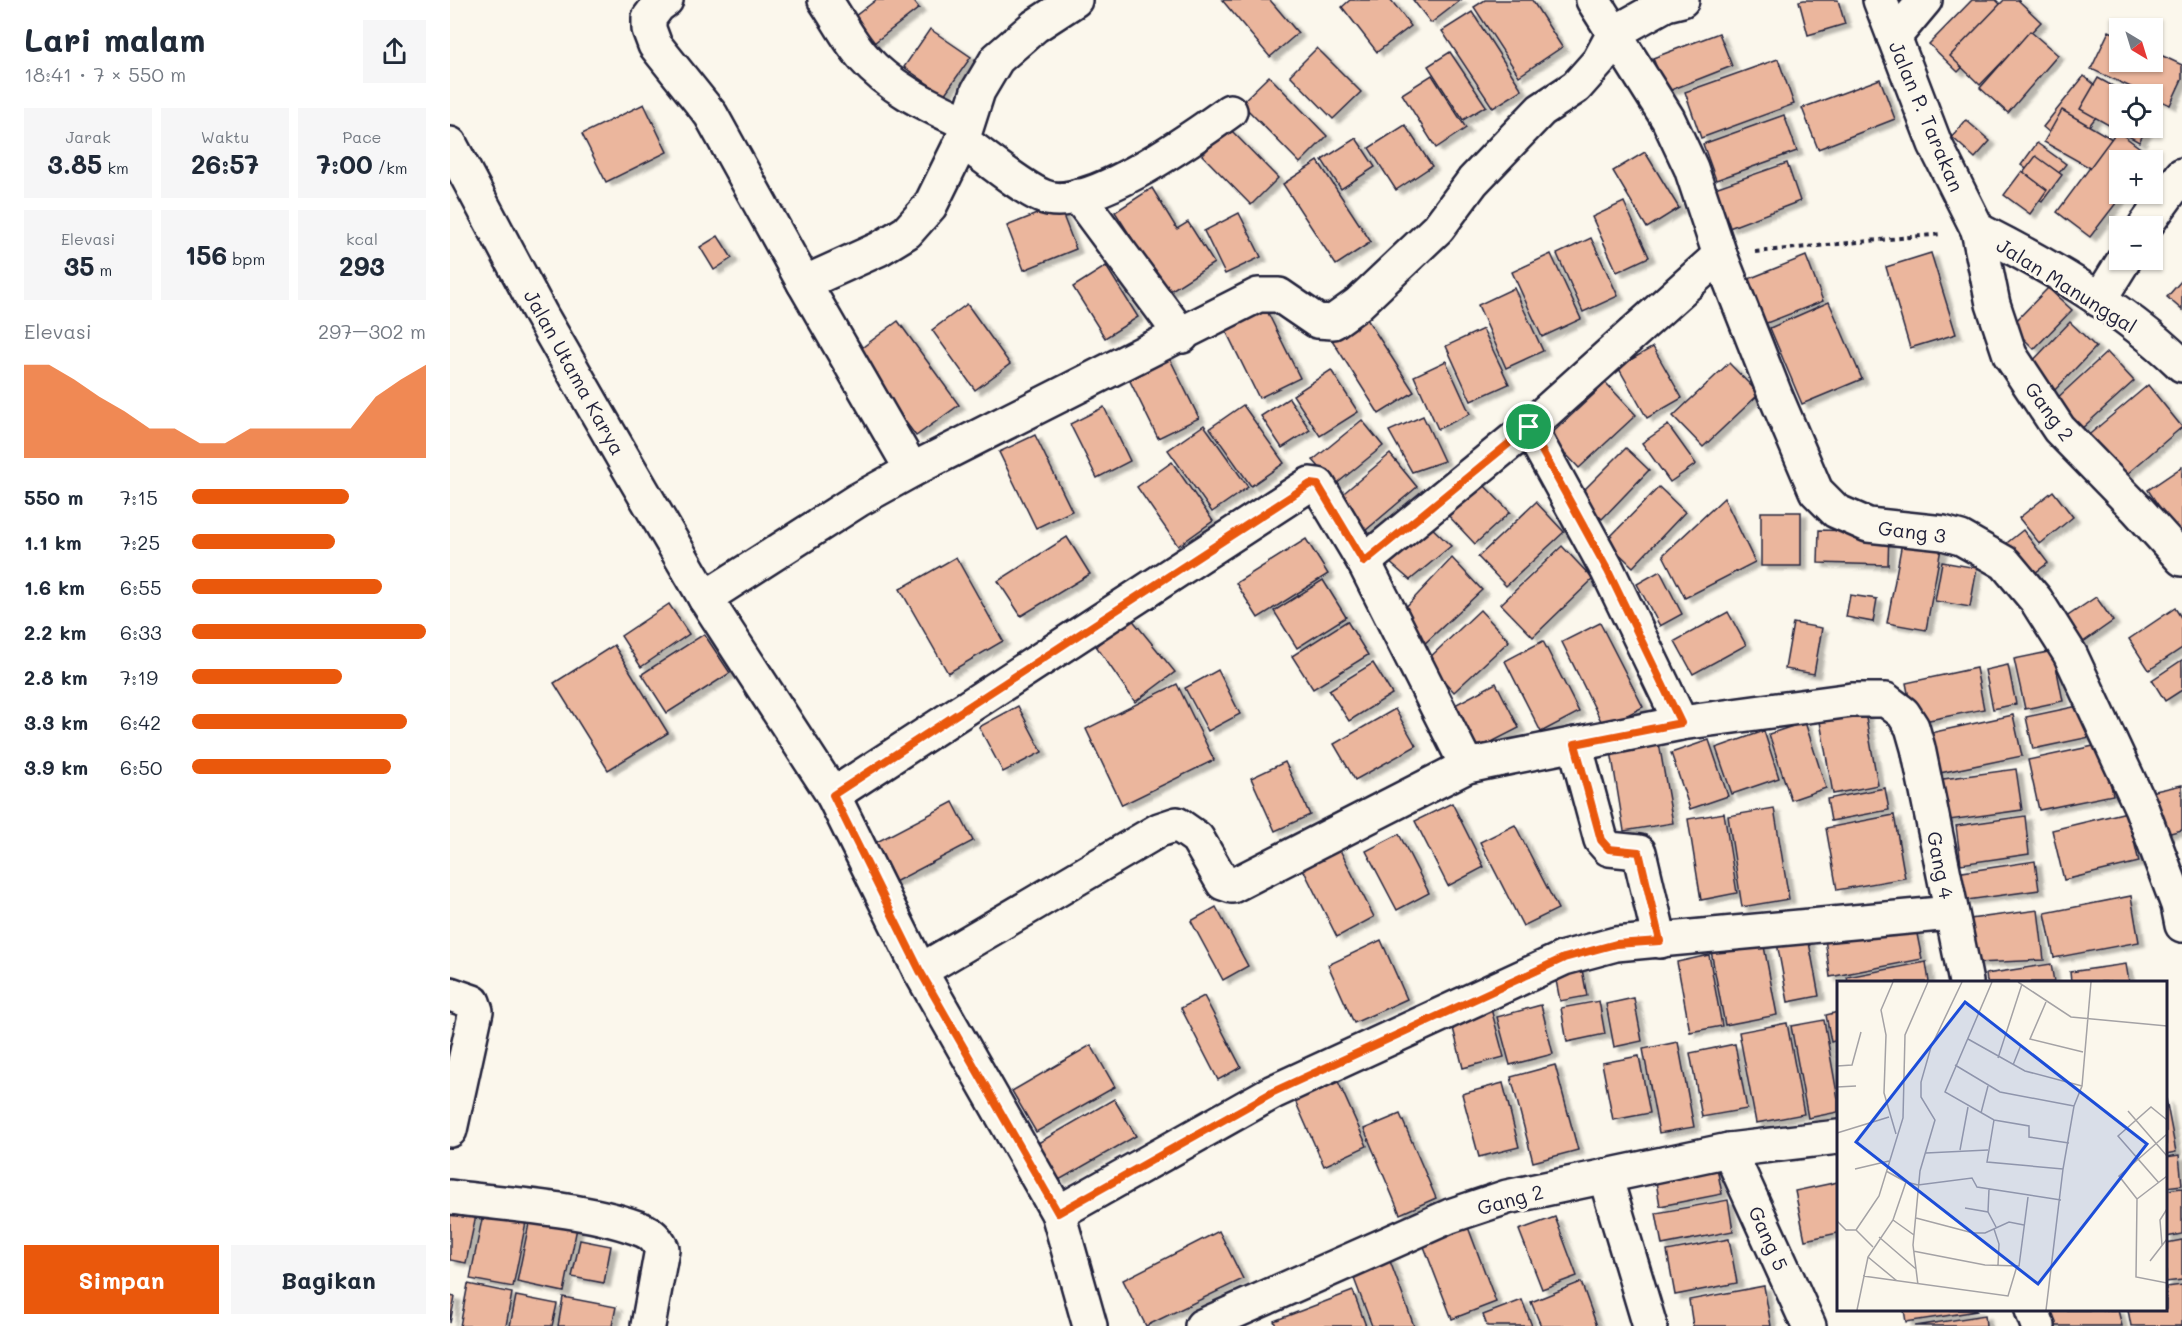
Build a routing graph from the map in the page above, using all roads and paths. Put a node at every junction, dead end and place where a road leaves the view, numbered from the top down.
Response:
1 (825, 0) edge
2 (1075, 0) edge
3 (1593, 0) edge
4 (1682, 0) edge
5 (1880, 0) edge
6 (1925, 0) edge
7 (659, 2) edge
8 (1614, 33) junction
9 (1894, 37) junction
10 (1230, 111) dead end
11 (964, 132) junction
12 (450, 144) edge
13 (2182, 175) edge
14 (1078, 196) junction
15 (2152, 216) edge
16 (1978, 230) junction
17 (1720, 255) junction
18 (2118, 270) edge
19 (804, 284) junction
20 (2099, 300) junction
21 (1182, 336) junction
22 (2182, 365) edge
23 (1529, 427) junction
24 (912, 470) junction
25 (2182, 559) edge
26 (1364, 562) junction
27 (705, 598) junction
28 (1681, 723) junction
29 (1575, 744) junction
30 (1467, 766) junction
31 (833, 795) junction
32 (1951, 913) junction
33 (2182, 925) edge
34 (1660, 941) junction
35 (920, 971) junction
36 (1966, 981) edge
37 (450, 994) edge
38 (450, 1131) edge
39 (1837, 1137) edge
40 (1729, 1150) junction
41 (1605, 1176) junction
42 (450, 1197) edge
43 (1058, 1213) junction
44 (2032, 1311) edge
45 (648, 1326) edge
46 (1090, 1326) edge
47 (1202, 1326) edge
48 (1650, 1326) edge
49 (1809, 1326) edge
50 (2038, 1326) edge

1 - 11 street
2 - 11 street
3 - 8 street, Gang 3
4 - 8 street
5 - 9 street, Jalan P. Tarakan
6 - 9 street
7 - 19 street
8 - 17 street, Gang 3
8 - 21 street
9 - 16 street, Jalan P. Tarakan
10 - 14 street
11 - 14 street
11 - 19 street
12 - 27 street, Jalan Utama Karya
13 - 15 street
14 - 21 street
16 - 17 path
16 - 20 street, Jalan Manunggal
16 - 25 street, Gang 2
17 - 23 street
17 - 33 street, Gang 3
18 - 20 street
19 - 24 street
20 - 22 street, Jalan Manunggal
21 - 24 street
23 - 26 street
23 - 28 street
24 - 27 street
26 - 30 street
26 - 31 street
27 - 31 street, Jalan Utama Karya
28 - 29 street, Gang 4
28 - 32 street, Gang 4
29 - 30 street, Gang 4
29 - 34 street
30 - 35 street, Gang 4
31 - 35 street, Jalan Utama Karya
32 - 34 street
32 - 36 street, Gang 4
34 - 43 street
35 - 43 street, Jalan Utama Karya
37 - 38 street
39 - 40 street, Gang 2
40 - 41 street, Gang 2
40 - 49 street, Gang 5
41 - 47 street, Gang 2
41 - 48 street
42 - 45 street
43 - 46 street, Jalan Utama Karya
44 - 50 street

